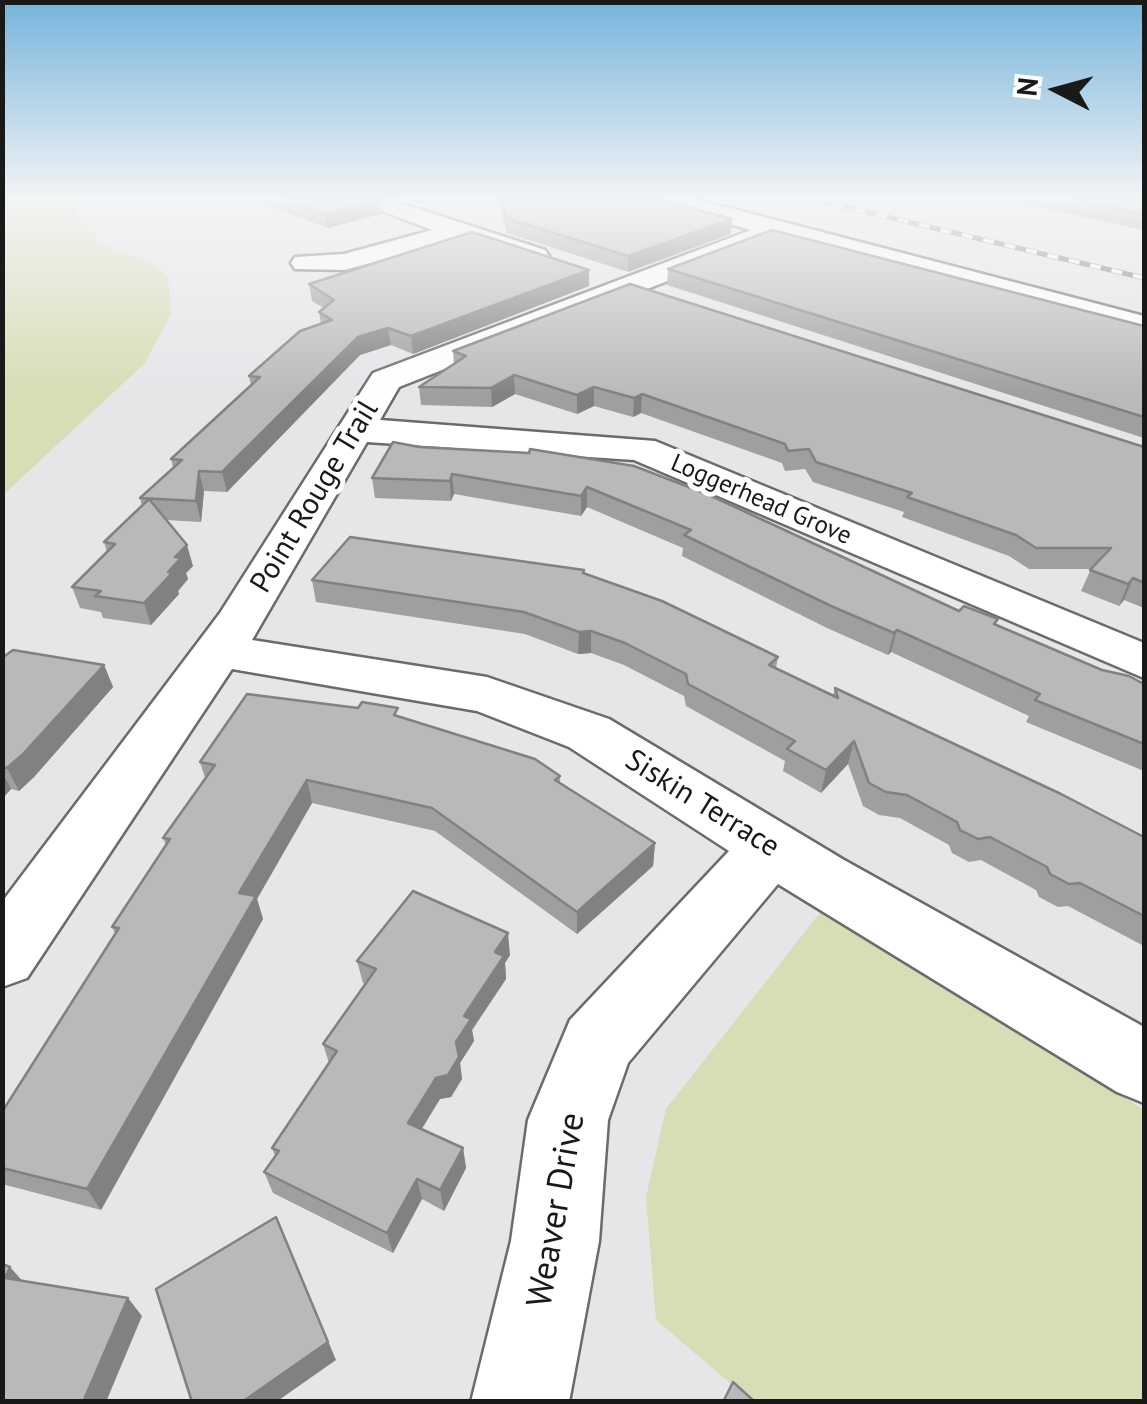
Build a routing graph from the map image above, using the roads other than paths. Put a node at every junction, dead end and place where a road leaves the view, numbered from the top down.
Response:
1 (560, 265) edge
2 (684, 265) edge
3 (911, 265) edge
4 (629, 286) junction
5 (680, 303) edge
6 (1144, 326) edge
7 (356, 430) junction
8 (218, 651) junction
9 (1144, 662) edge
10 (772, 847) junction
11 (2, 956) edge
12 (1144, 1067) edge
13 (520, 1402) edge

1 - 4 street
2 - 4 street, Point Rouge Trail
3 - 6 street
4 - 5 street
4 - 7 street, Point Rouge Trail
7 - 8 street, Point Rouge Trail
7 - 9 street, Loggerhead Grove
8 - 10 street, Siskin Terrace
8 - 11 street, Point Rouge Trail
10 - 12 street, Siskin Terrace
10 - 13 street, Weaver Drive

